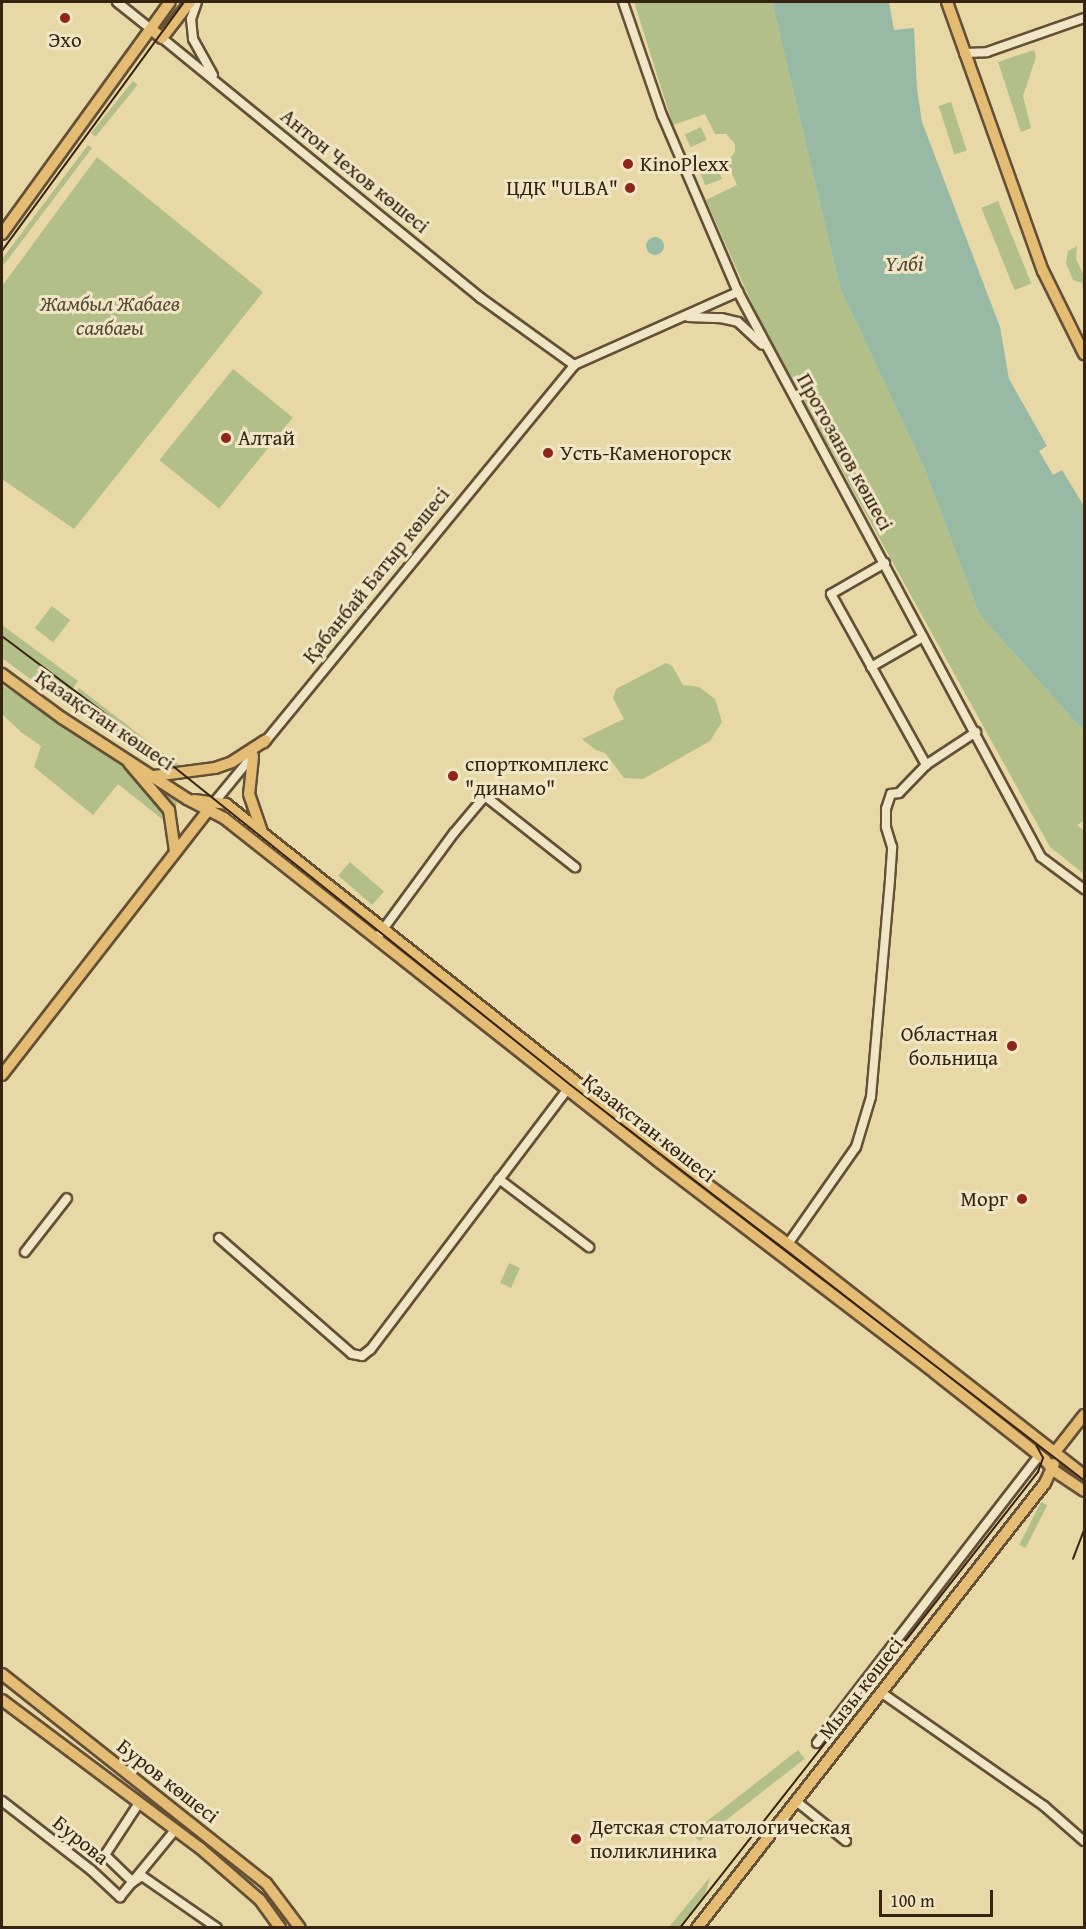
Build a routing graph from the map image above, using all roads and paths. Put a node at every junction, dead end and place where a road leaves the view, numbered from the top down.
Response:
1 (117, 2) edge
2 (170, 2) edge
3 (190, 2) edge
4 (196, 2) edge
5 (623, 2) edge
6 (947, 2) edge
7 (1084, 18) edge
8 (151, 29) junction
9 (162, 38) junction
10 (964, 53) junction
11 (217, 81) junction
12 (2, 234) edge
13 (738, 292) junction
14 (681, 317) junction
15 (771, 353) junction
16 (1084, 354) edge
17 (574, 365) junction
18 (885, 563) junction
19 (923, 637) junction
20 (871, 667) junction
21 (2, 674) edge
22 (976, 732) junction
23 (266, 740) junction
24 (253, 756) junction
25 (125, 758) junction
26 (926, 765) junction
27 (154, 776) junction
28 (211, 806) junction
29 (262, 831) junction
30 (172, 854) junction
31 (575, 867) dead end
32 (1084, 889) edge
33 (384, 928) junction
34 (376, 939) junction
35 (515, 1032) junction
36 (507, 1042) junction
37 (2, 1075) edge
38 (575, 1080) junction
39 (567, 1090) junction
40 (499, 1179) junction
41 (67, 1198) dead end
42 (219, 1238) dead end
43 (788, 1244) junction
44 (589, 1247) dead end
45 (25, 1252) dead end
46 (780, 1255) junction
47 (943, 1364) junction
48 (935, 1373) junction
49 (1084, 1415) edge
50 (1069, 1435) junction
51 (1037, 1438) junction
52 (1055, 1452) junction
53 (1040, 1456) junction
54 (1073, 1466) junction
55 (1053, 1470) junction
56 (1084, 1474) edge
57 (1084, 1491) edge
58 (2, 1674) edge
59 (882, 1693) junction
60 (2, 1700) edge
61 (817, 1743) dead end
62 (2, 1801) edge
63 (796, 1802) junction
64 (139, 1803) junction
65 (175, 1830) junction
66 (1084, 1840) edge
67 (846, 1841) dead end
68 (133, 1881) junction
69 (291, 1913) junction
70 (278, 1925) edge
71 (217, 1928) edge
72 (300, 1928) edge
73 (697, 1928) edge

1 - 8 street, Антон Чехов көшесі
2 - 8 main road
3 - 9 main road
4 - 11 street
5 - 13 street, Протозанов көшесі
6 - 10 main road
7 - 10 street
8 - 9 main road, Антон Чехов көшесі
8 - 12 main road
9 - 11 street, Антон Чехов көшесі
10 - 16 main road
11 - 17 street, Антон Чехов көшесі
13 - 14 street
13 - 15 street, Протозанов көшесі
14 - 15 street
14 - 17 street
15 - 18 street, Протозанов көшесі
17 - 23 street, Қабанбай Батыр көшесі
18 - 19 street, Протозанов көшесі
18 - 20 street
19 - 20 street
19 - 22 street, Протозанов көшесі
20 - 26 street
21 - 25 main road, Қазақстан көшесі
22 - 26 street
22 - 32 street, Протозанов көшесі
23 - 24 street, Қабанбай Батыр көшесі
23 - 27 main road
24 - 28 street, Қабанбай Батыр көшесі
24 - 29 main road
25 - 27 main road, Қазақстан көшесі
25 - 30 main road
26 - 43 street
27 - 28 main road, Қазақстан көшесі
28 - 29 main road, Қазақстан көшесі
28 - 30 main road
28 - 34 main road, Қазақстан көшесі
29 - 33 main road, Қазақстан көшесі
30 - 37 main road
31 - 33 street
33 - 34 street
33 - 35 main road, Қазақстан көшесі
34 - 36 main road, Қазақстан көшесі
35 - 36 main road
35 - 38 main road, Қазақстан көшесі
36 - 39 main road, Қазақстан көшесі
38 - 39 street
38 - 43 main road, Қазақстан көшесі
39 - 40 street
39 - 46 main road, Қазақстан көшесі
40 - 42 street
40 - 44 street
41 - 45 street
43 - 46 main road
43 - 47 main road, Қазақстан көшесі
46 - 48 main road, Қазақстан көшесі
47 - 48 main road
47 - 51 main road, Қазақстан көшесі
48 - 53 main road, Қазақстан көшесі
49 - 50 main road
50 - 51 main road
50 - 52 main road
50 - 54 main road
51 - 52 main road, Қазақстан көшесі
52 - 54 main road, Қазақстан көшесі
52 - 55 main road
53 - 55 main road, Қазақстан көшесі
53 - 61 street
54 - 56 main road, Қазақстан көшесі
55 - 57 main road, Қазақстан көшесі
55 - 59 main road, Мызы көшесі
58 - 69 main road, Буров көшесі
59 - 63 main road, Мызы көшесі
59 - 66 street
60 - 64 main road, Буров көшесі
62 - 68 street, Бурова
63 - 67 street
63 - 73 main road, Мызы көшесі
64 - 65 main road, Буров көшесі
64 - 68 street, Бурова
65 - 68 street, Бурова
65 - 70 main road, Буров көшесі
68 - 71 street, Бурова
69 - 70 main road
69 - 72 main road, Буров көшесі

